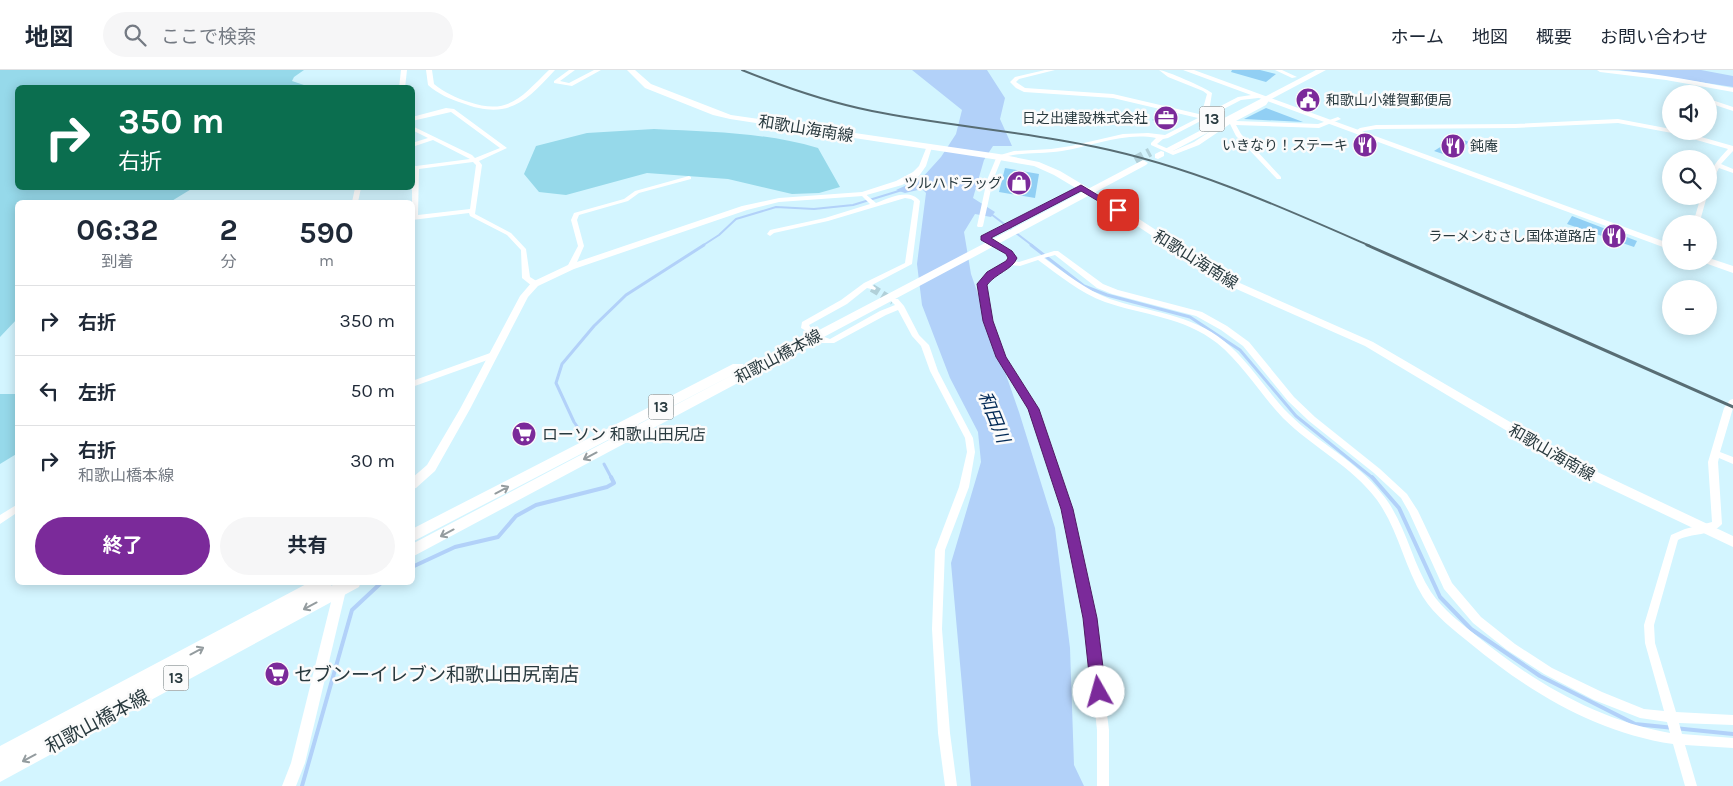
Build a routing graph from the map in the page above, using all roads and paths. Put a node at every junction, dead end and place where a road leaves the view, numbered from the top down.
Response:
1 (404, 70) edge
2 (429, 70) edge
3 (552, 70) edge
4 (572, 70) edge
5 (598, 70) edge
6 (631, 70) edge
7 (1052, 70) edge
8 (1162, 70) edge
9 (1187, 70) edge
10 (1199, 70) edge
11 (1278, 70) edge
12 (1307, 70) edge
13 (1322, 70) edge
14 (1600, 70) edge
15 (1294, 77) junction
16 (402, 85) edge
17 (1733, 90) edge
18 (1265, 96) junction
19 (1717, 103) edge
20 (1733, 109) edge
21 (1205, 116) junction
22 (415, 118) edge
23 (1335, 120) junction
24 (1230, 123) junction
25 (415, 129) edge
26 (1662, 129) edge
27 (1360, 131) junction
28 (434, 138) junction
29 (1704, 140) edge
30 (415, 143) edge
31 (929, 146) junction
32 (1732, 148) edge
33 (1159, 149) junction
34 (996, 156) junction
35 (476, 160) junction
36 (1139, 161) tunnel mouth
37 (1717, 165) joint
38 (415, 167) edge
39 (1733, 170) edge
40 (689, 178) dead end
41 (1279, 178) dead end
42 (1085, 190) junction
43 (870, 200) junction
44 (471, 210) junction
45 (415, 218) edge
46 (980, 226) dead end
47 (770, 234) dead end
48 (985, 242) junction
49 (1662, 242) edge
50 (1038, 257) junction
51 (1717, 257) edge
52 (1010, 263) junction
53 (1733, 263) edge
54 (1717, 264) edge
55 (571, 267) junction
56 (1733, 270) edge
57 (535, 284) junction
58 (869, 287) joint
59 (812, 333) junction
60 (492, 355) junction
61 (415, 383) edge
62 (1733, 402) edge
63 (1715, 453) junction
64 (1733, 461) edge
65 (415, 482) edge
66 (15, 509) edge
67 (0, 520) edge
68 (1704, 529) junction
69 (415, 534) edge
70 (1733, 542) edge
71 (415, 549) edge
72 (338, 585) edge
73 (338, 585) edge
74 (340, 585) edge
75 (1672, 718) junction
76 (1733, 720) edge
77 (1679, 741) junction
78 (1733, 744) edge
79 (0, 756) edge
80 (0, 774) edge
81 (289, 786) edge
82 (951, 786) edge
83 (1103, 786) edge
84 (1691, 786) edge

1 - 16 street
2 - 3 street
4 - 5 street
6 - 31 main road, 和歌山海南線
7 - 21 street
8 - 21 street
9 - 18 main road
10 - 18 main road
11 - 15 street
12 - 15 main road, 13
13 - 18 main road, 13
14 - 17 street
15 - 18 main road, 13
18 - 21 street
18 - 23 main road
18 - 24 street
18 - 33 main road, 13
19 - 20 street
21 - 33 street
22 - 35 street
23 - 24 street
23 - 27 main road
24 - 33 street
24 - 41 street
25 - 28 street
26 - 27 street
27 - 49 main road
28 - 30 street
28 - 35 street
29 - 32 street
31 - 34 main road, 和歌山海南線
31 - 43 street
32 - 37 street
33 - 34 street
34 - 42 main road, 和歌山海南線
34 - 46 street
35 - 38 street
35 - 44 street
36 - 42 main road, 和歌山橋本線 / 13
37 - 39 street
40 - 55 street
42 - 48 main road, 和歌山橋本線 / 13
42 - 68 main road, 和歌山海南線
43 - 47 street
43 - 55 street
43 - 58 street
44 - 45 street
44 - 57 street
48 - 52 street
48 - 59 main road, 和歌山橋本線 / 13
50 - 52 street
50 - 75 street
50 - 77 street
51 - 53 main road
52 - 83 street
54 - 56 main road
55 - 57 street
57 - 60 street
58 - 59 street
69 -> 59 main road, 和歌山橋本線 / 13
59 -> 71 main road, 和歌山橋本線 / 13
59 - 82 street
60 - 61 street
60 - 65 street
62 - 63 street
63 - 64 street
63 - 68 street
66 - 67 street
68 - 70 main road, 和歌山海南線
68 - 75 street
79 -> 72 main road, 和歌山橋本線 / 13
73 -> 80 main road, 和歌山橋本線 / 13
74 - 81 street
75 - 76 street
75 - 77 street
77 - 78 street
77 - 84 street

